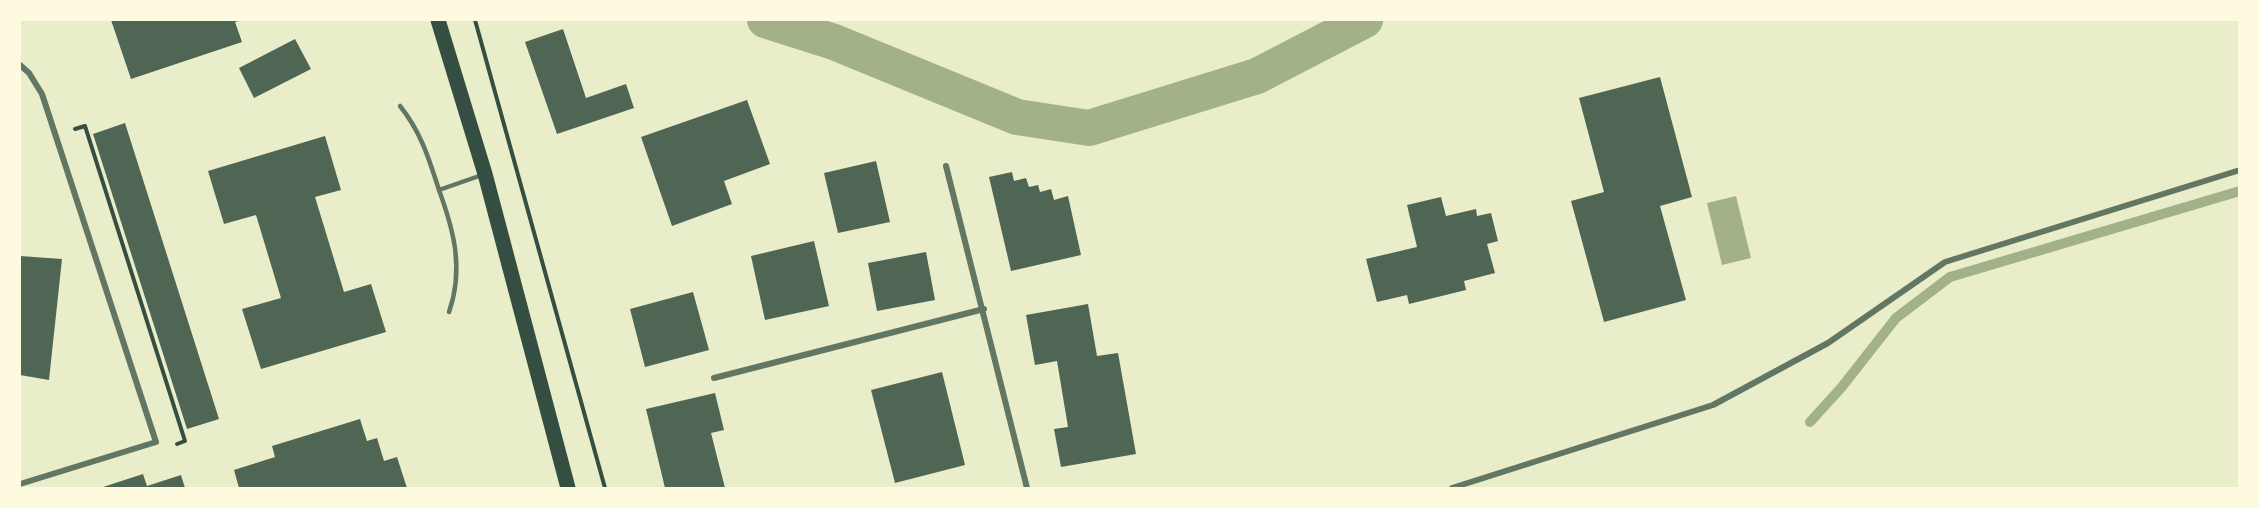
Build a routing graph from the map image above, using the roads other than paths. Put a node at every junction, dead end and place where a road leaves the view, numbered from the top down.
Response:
1 (438, 20) edge
2 (20, 65) edge
3 (400, 106) dead end
4 (946, 166) dead end
5 (2240, 170) edge
6 (484, 174) junction
7 (439, 190) junction
8 (984, 309) junction
9 (449, 312) dead end
10 (714, 378) dead end
11 (20, 484) edge
12 (568, 489) edge
13 (1027, 489) edge
14 (1452, 489) edge

1 - 6 main road
2 - 11 street
3 - 7 lane
4 - 8 street
5 - 14 street
6 - 7 lane
6 - 12 main road
7 - 9 lane
8 - 10 street
8 - 13 street

